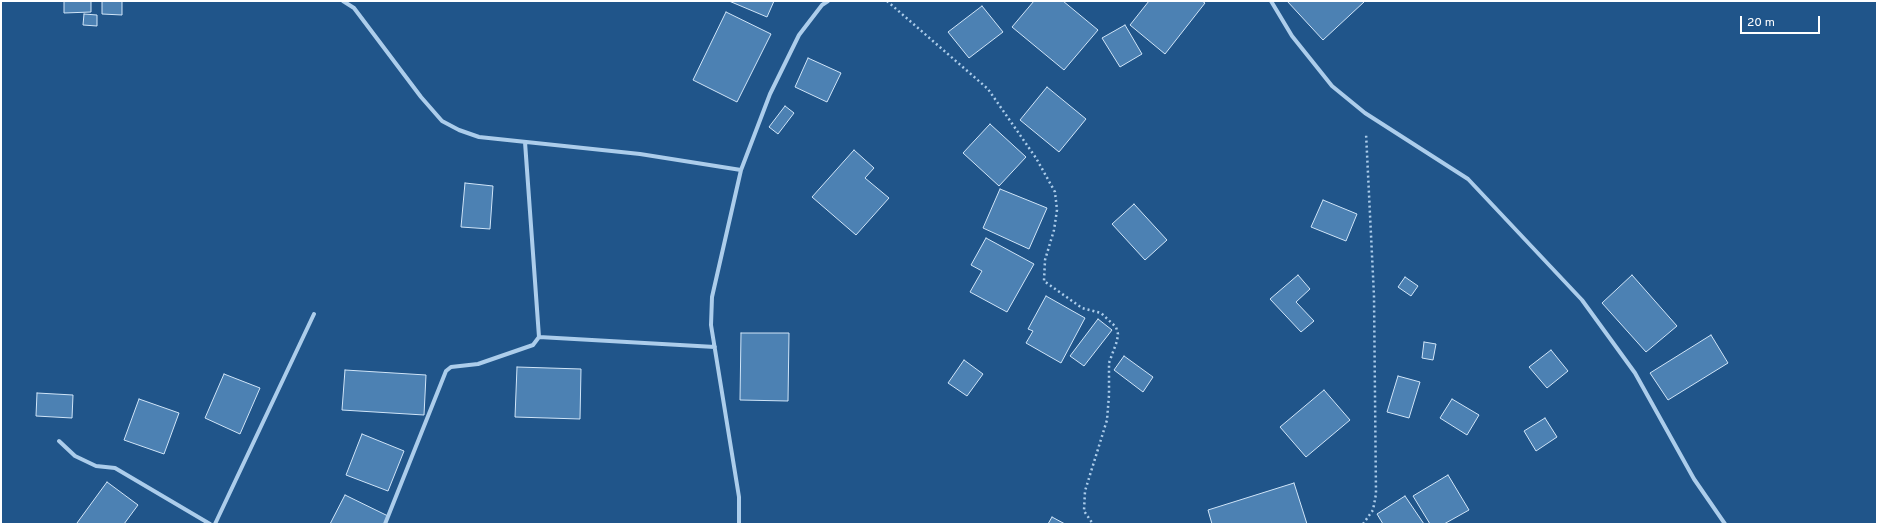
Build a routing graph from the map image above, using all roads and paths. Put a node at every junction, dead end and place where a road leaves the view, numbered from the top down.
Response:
1 (343, 1) edge
2 (828, 1) edge
3 (887, 1) edge
4 (1271, 1) edge
5 (1365, 112) junction
6 (525, 142) junction
7 (741, 170) junction
8 (314, 314) dead end
9 (539, 337) junction
10 (716, 347) junction
11 (58, 441) dead end
12 (210, 524) edge
13 (215, 524) edge
14 (385, 524) edge
15 (739, 524) edge
16 (1093, 524) edge
17 (1363, 524) edge
18 (1725, 524) edge

1 - 6 street
2 - 7 street
3 - 16 path
4 - 5 street
5 - 17 path
5 - 18 street
6 - 7 street
6 - 9 street
7 - 10 street
8 - 13 street
9 - 10 street
9 - 14 street
10 - 15 street
11 - 12 street

